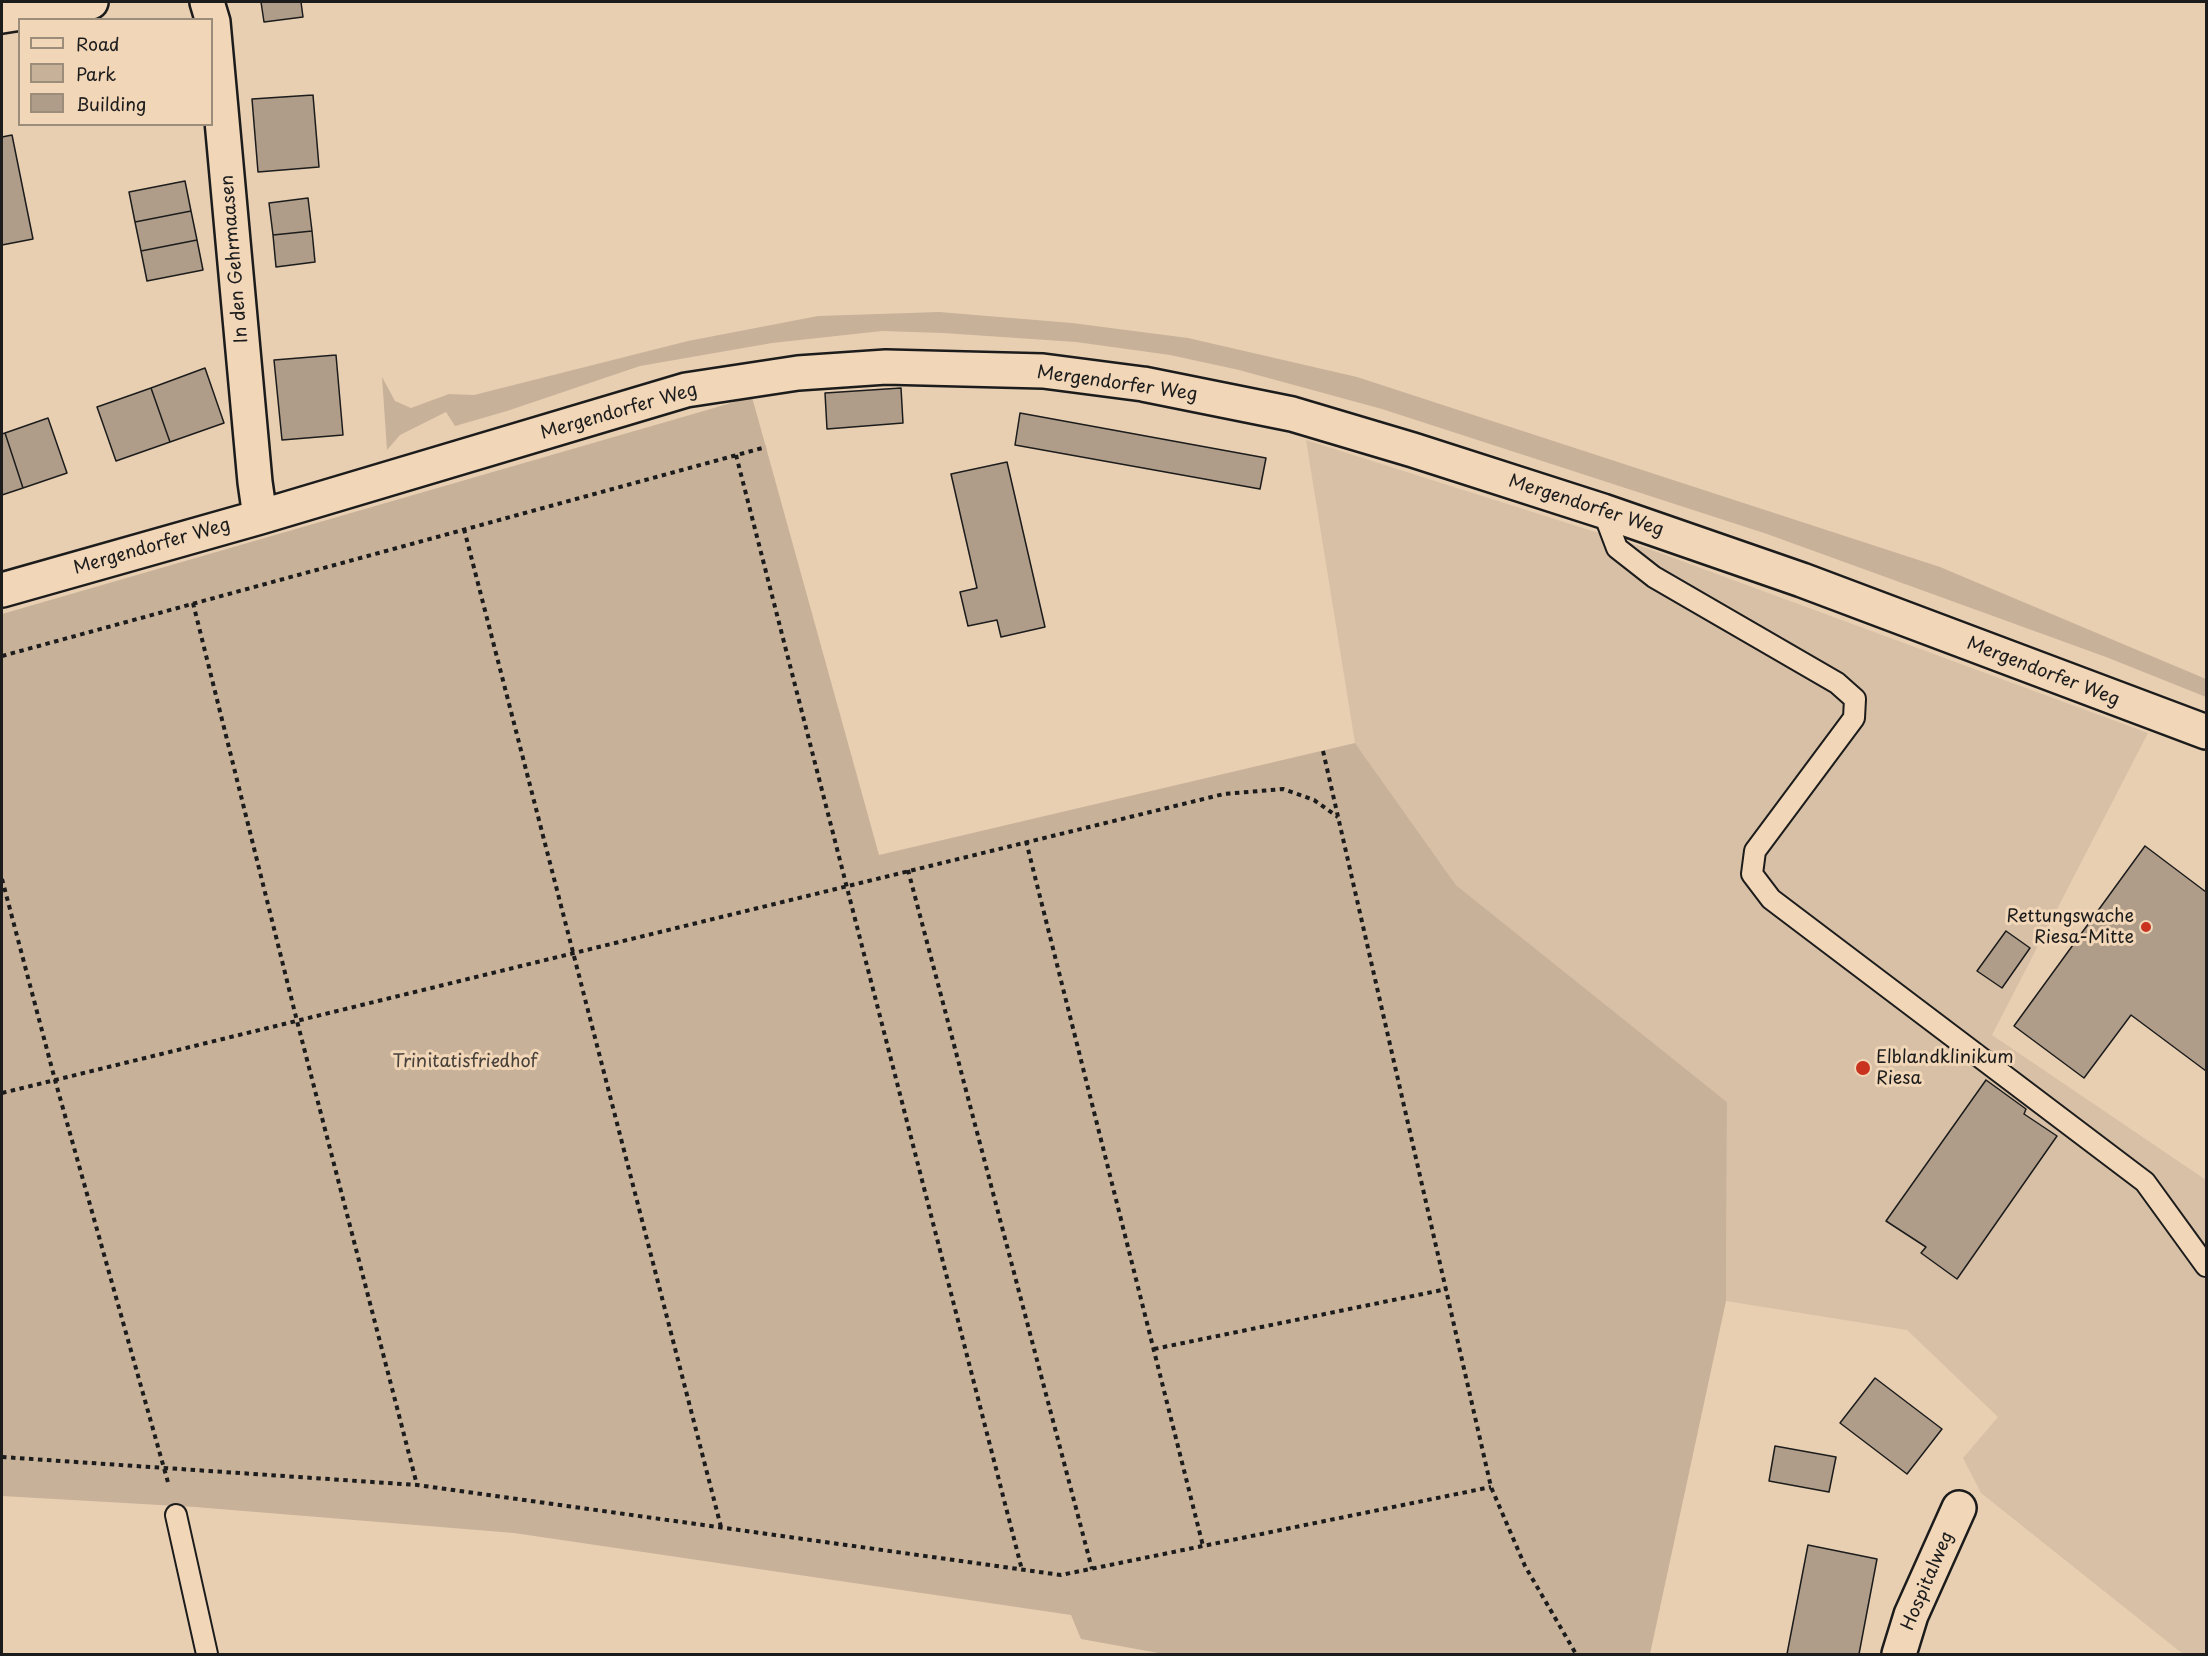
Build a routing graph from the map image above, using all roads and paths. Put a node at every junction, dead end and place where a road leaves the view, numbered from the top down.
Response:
1 (91, 2) edge
2 (207, 2) edge
3 (2, 16) edge
4 (212, 18) edge
5 (213, 22) edge
6 (766, 447) dead end
7 (736, 455) junction
8 (1603, 511) junction
9 (260, 517) junction
10 (464, 529) junction
11 (2, 590) edge
12 (193, 603) junction
13 (2, 656) edge
14 (2206, 732) edge
15 (1323, 751) dead end
16 (1338, 817) junction
17 (1026, 841) junction
18 (908, 870) junction
19 (2, 879) edge
20 (846, 885) junction
21 (573, 954) junction
22 (297, 1022) junction
23 (55, 1080) junction
24 (2, 1093) edge
25 (2206, 1266) edge
26 (1447, 1289) junction
27 (1154, 1349) junction
28 (2, 1457) edge
29 (164, 1468) junction
30 (417, 1485) junction
31 (1491, 1487) junction
32 (1959, 1508) dead end
33 (176, 1515) joint
34 (721, 1527) junction
35 (1203, 1546) junction
36 (1092, 1569) junction
37 (1022, 1570) junction
38 (207, 1654) edge
39 (1576, 1654) edge
40 (1899, 1654) edge

1 - 3 street
2 - 4 street, In den Gehrmaasen
5 - 9 street, In den Gehrmaasen
6 - 7 path
7 - 10 path
7 - 20 path
8 - 9 street, Mergendorfer Weg
8 - 14 street, Mergendorfer Weg
8 - 25 lane
9 - 11 street, Mergendorfer Weg
10 - 12 path
10 - 21 path
12 - 13 path
12 - 22 path
15 - 16 path
16 - 17 path
16 - 26 path
17 - 18 path
17 - 27 path
18 - 20 path
18 - 36 path
19 - 23 path
20 - 21 path
20 - 37 path
21 - 22 path
21 - 34 path
22 - 23 path
22 - 30 path
23 - 24 path
23 - 29 path
26 - 27 path
26 - 31 path
27 - 35 path
28 - 29 path
29 - 30 path
29 - 33 path
30 - 34 path
31 - 35 path
31 - 39 path
32 - 40 street, Hospitalweg
33 - 38 lane
34 - 37 path
35 - 36 path
36 - 37 path

